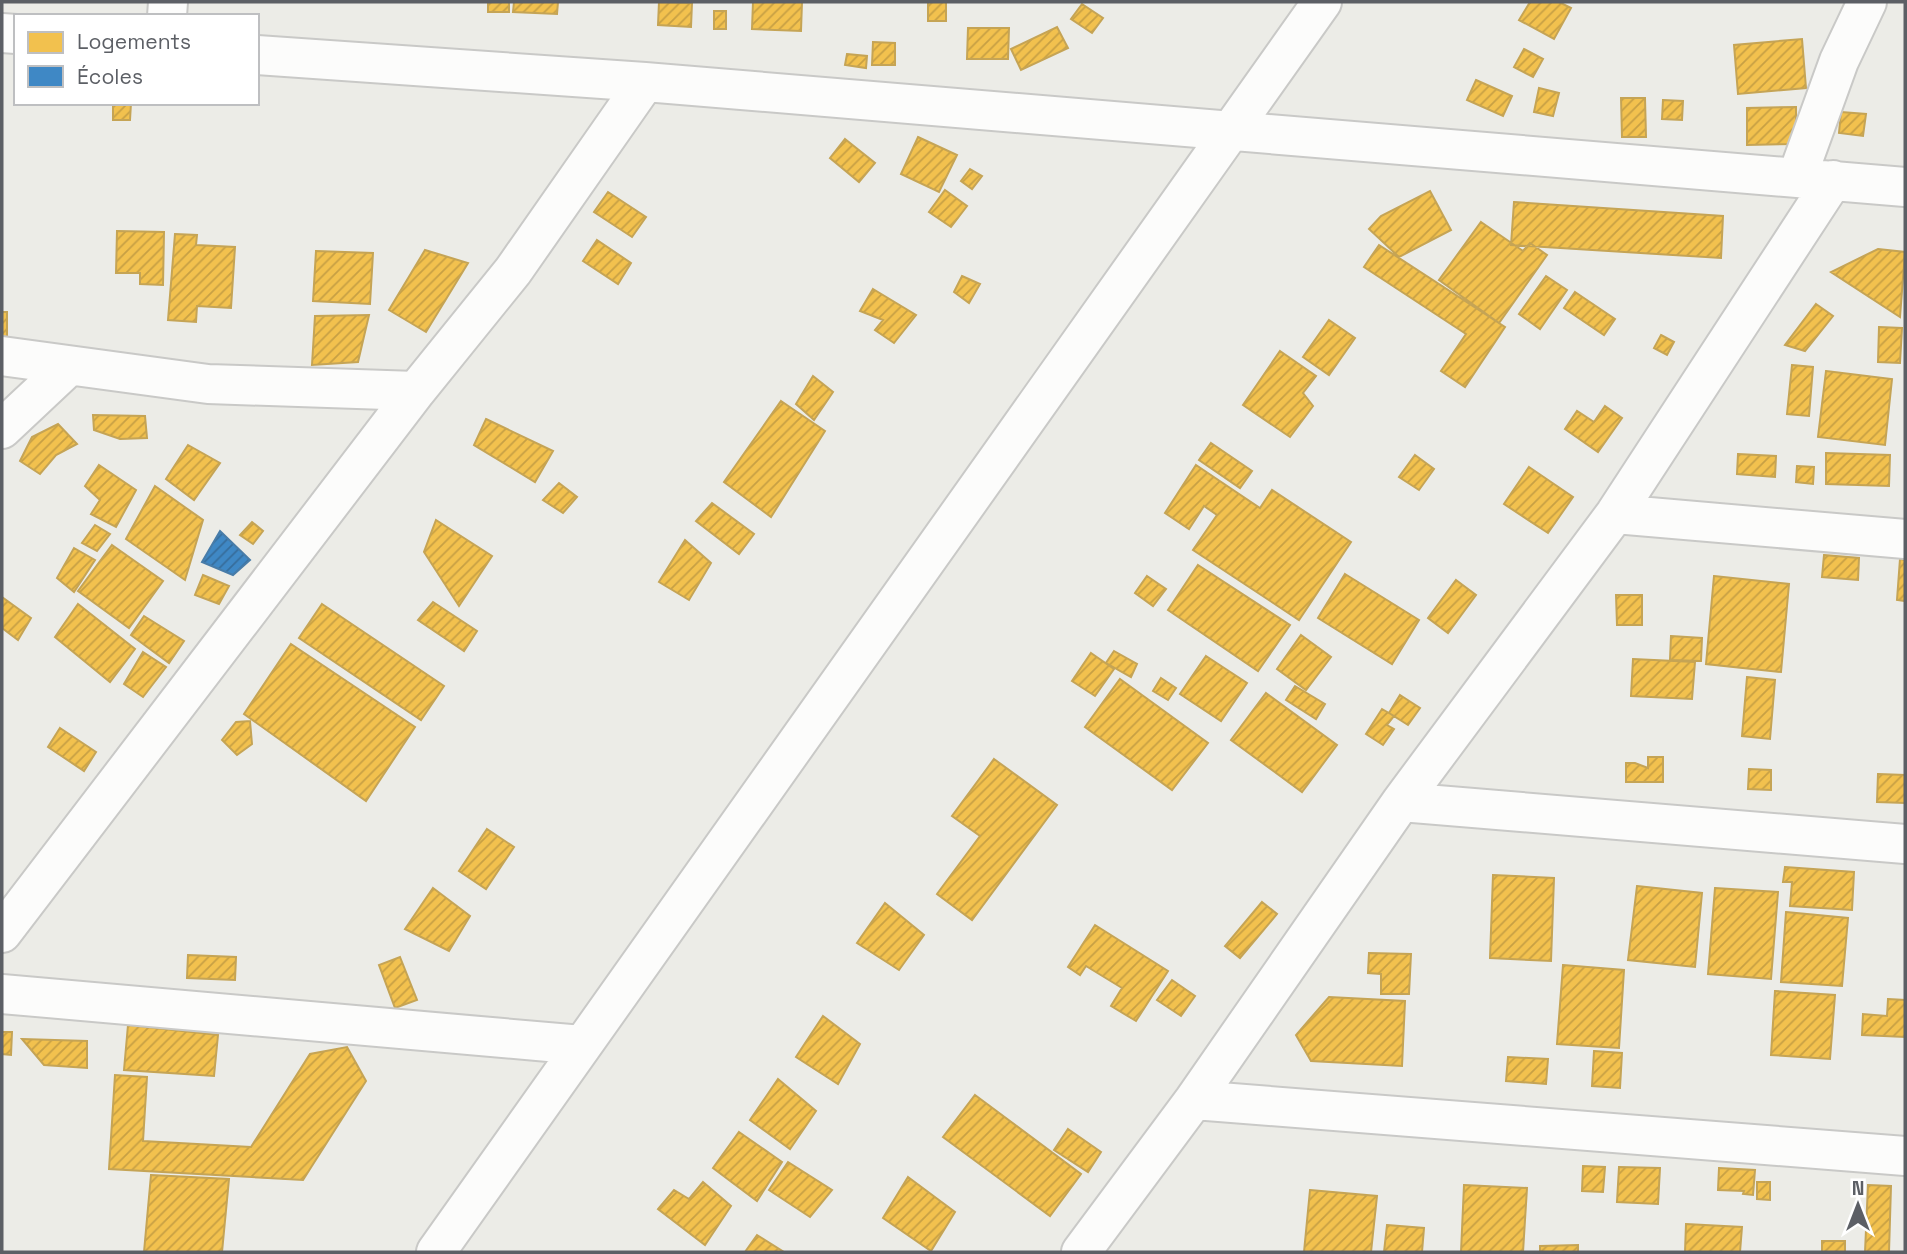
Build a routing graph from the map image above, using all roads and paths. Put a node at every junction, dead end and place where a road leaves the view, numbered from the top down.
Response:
1 (1322, 2) edge
2 (1867, 2) edge
3 (259, 55) edge
4 (645, 82) junction
5 (1232, 130) junction
6 (1815, 179) junction
7 (1905, 187) edge
8 (2, 356) edge
9 (68, 366) junction
10 (416, 391) junction
11 (2, 429) edge
12 (1615, 514) junction
13 (1905, 540) edge
14 (1401, 802) junction
15 (1905, 844) edge
16 (2, 933) edge
17 (2, 994) edge
18 (582, 1045) junction
19 (1194, 1100) junction
20 (1905, 1156) edge
21 (436, 1252) edge
22 (1081, 1252) edge

1 - 5 street
2 - 6 street
3 - 4 street
4 - 5 street
4 - 10 street
5 - 6 street
5 - 18 street
6 - 7 street
6 - 12 street
8 - 9 street
9 - 10 street
9 - 11 street
10 - 16 street
12 - 13 street
12 - 14 street
14 - 15 street
14 - 19 street
17 - 18 street
18 - 21 street
19 - 20 street
19 - 22 street

